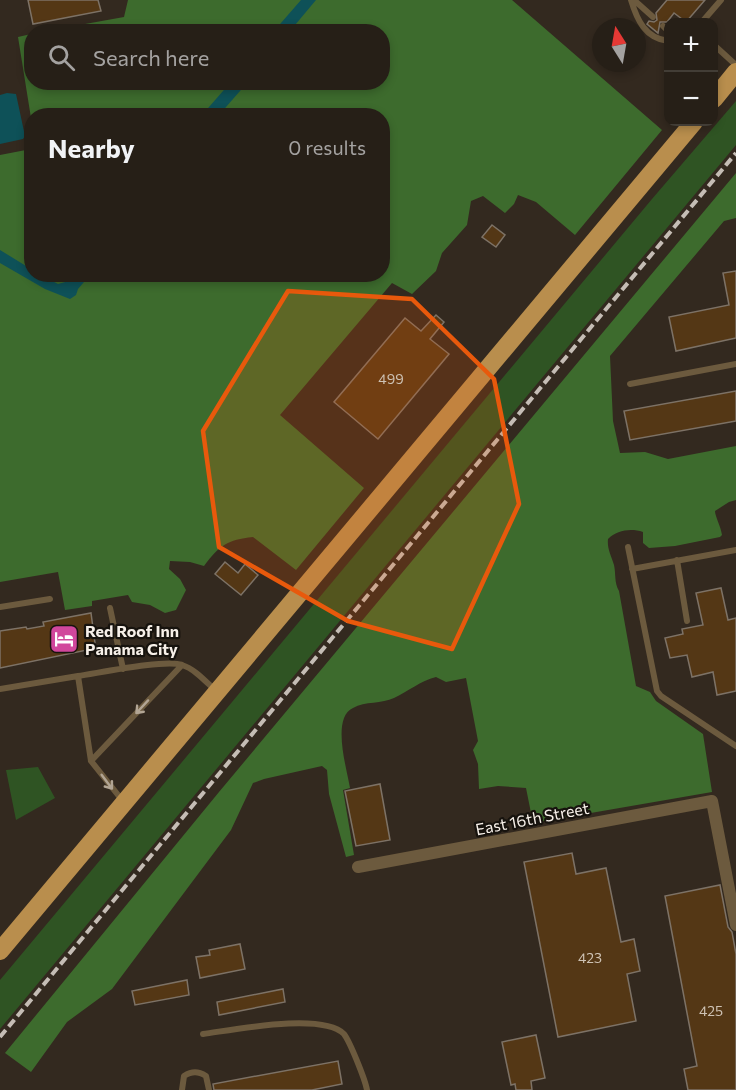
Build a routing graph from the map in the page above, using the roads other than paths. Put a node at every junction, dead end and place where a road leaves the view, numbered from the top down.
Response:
1 (633, 0) edge
2 (721, 0) edge
3 (653, 17) dead end
4 (705, 18) edge
5 (664, 41) edge
6 (718, 49) edge
7 (736, 65) edge
8 (736, 72) edge
9 (718, 94) edge
10 (691, 126) edge
11 (736, 364) edge
12 (630, 384) dead end
13 (628, 548) dead end
14 (736, 549) edge
15 (677, 560) junction
16 (632, 569) junction
17 (50, 599) dead end
18 (0, 608) edge
19 (110, 608) dead end
20 (687, 621) dead end
21 (182, 665) junction
22 (123, 669) junction
23 (78, 676) junction
24 (0, 689) edge
25 (216, 692) junction
26 (736, 746) edge
27 (92, 761) junction
28 (124, 803) junction
29 (358, 867) dead end
30 (736, 925) edge
31 (0, 951) edge
32 (202, 1034) dead end
33 (182, 1090) edge
34 (209, 1090) edge
35 (367, 1090) edge

1 - 3 lane
1 - 5 lane
2 - 4 lane
6 - 7 lane
8 - 9 highway
10 - 25 highway
11 - 12 lane
13 - 16 lane
14 - 15 lane
15 - 16 lane
15 - 20 lane
16 - 26 lane
17 - 18 lane
19 - 22 lane
21 - 22 lane
21 - 25 lane
21 -> 27 lane
22 - 23 lane
23 - 24 lane
23 - 27 lane
25 - 28 highway
27 -> 28 lane
28 - 31 highway
29 - 30 street, East 16th Street
32 - 35 lane
33 - 34 lane

